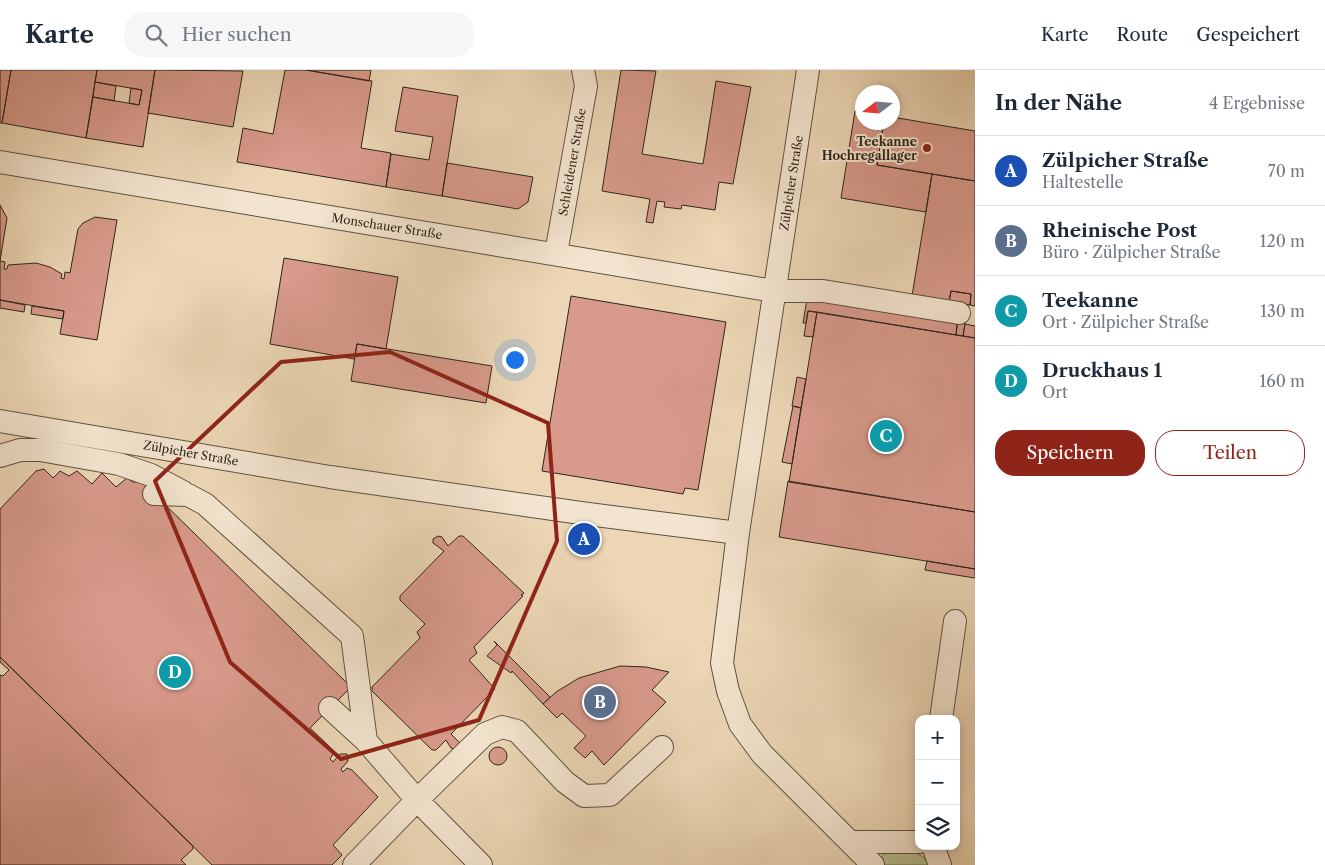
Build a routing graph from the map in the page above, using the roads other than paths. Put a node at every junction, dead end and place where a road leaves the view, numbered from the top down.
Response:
1 (583, 70) edge
2 (808, 70) edge
3 (0, 162) edge
4 (556, 254) junction
5 (774, 291) junction
6 (967, 314) edge
7 (0, 420) edge
8 (0, 456) edge
9 (154, 494) dead end
10 (188, 495) junction
11 (738, 533) junction
12 (955, 621) dead end
13 (330, 708) dead end
14 (942, 715) edge
15 (366, 741) junction
16 (662, 747) dead end
17 (418, 800) junction
18 (851, 842) junction
19 (915, 842) edge
20 (934, 850) edge
21 (354, 865) edge
22 (481, 865) edge
23 (873, 865) edge
24 (940, 865) edge

1 - 4 street, Schleidener Straße
2 - 5 street, Zülpicher Straße
3 - 4 street, Monschauer Straße
4 - 5 street, Monschauer Straße
5 - 6 street, Monschauer Straße
5 - 11 street, Zülpicher Straße
7 - 11 street, Zülpicher Straße
8 - 10 street
9 - 10 street
10 - 15 street
11 - 18 street, Zülpicher Straße
12 - 14 street
13 - 15 street
15 - 17 street
16 - 17 street
17 - 21 street
17 - 22 street
18 - 19 street
18 - 23 street, Zülpicher Straße
20 - 24 street

